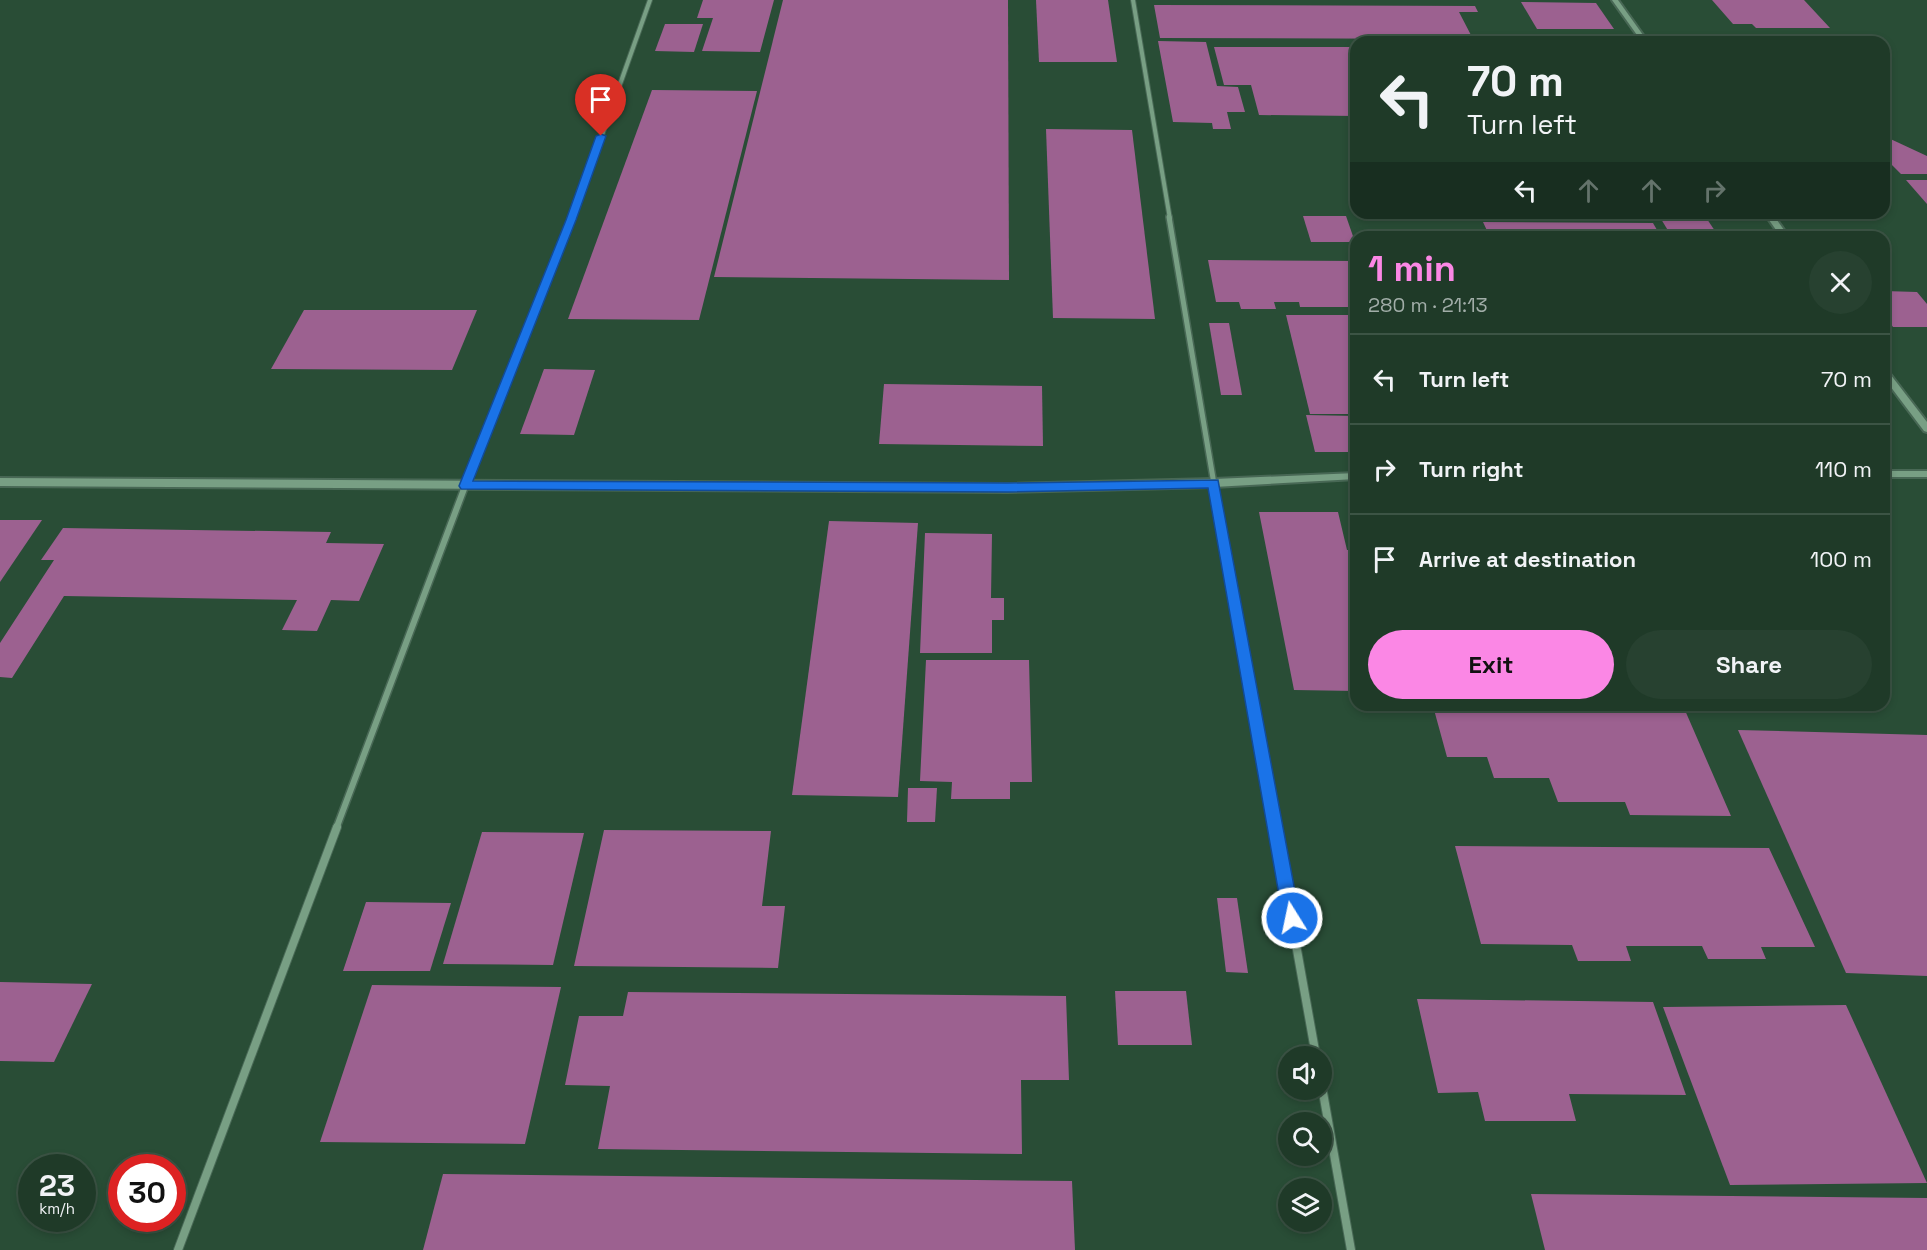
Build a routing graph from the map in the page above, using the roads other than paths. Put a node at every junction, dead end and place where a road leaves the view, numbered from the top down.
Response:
1 (650, 0) edge
2 (1133, 0) edge
3 (1615, 0) edge
4 (1641, 36) edge
5 (1890, 380) edge
6 (1927, 429) edge
7 (1890, 474) edge
8 (1927, 474) edge
9 (1350, 476) edge
10 (0, 482) edge
11 (1214, 483) junction
12 (465, 486) junction
13 (1314, 1046) edge
14 (1324, 1100) edge
15 (178, 1250) edge
16 (1351, 1250) edge

1 - 12 street
2 - 11 street
3 - 4 street
5 - 6 street
7 - 8 street
9 - 11 street
10 - 12 street
11 - 12 street
11 - 13 street
12 - 15 street
14 - 16 street

